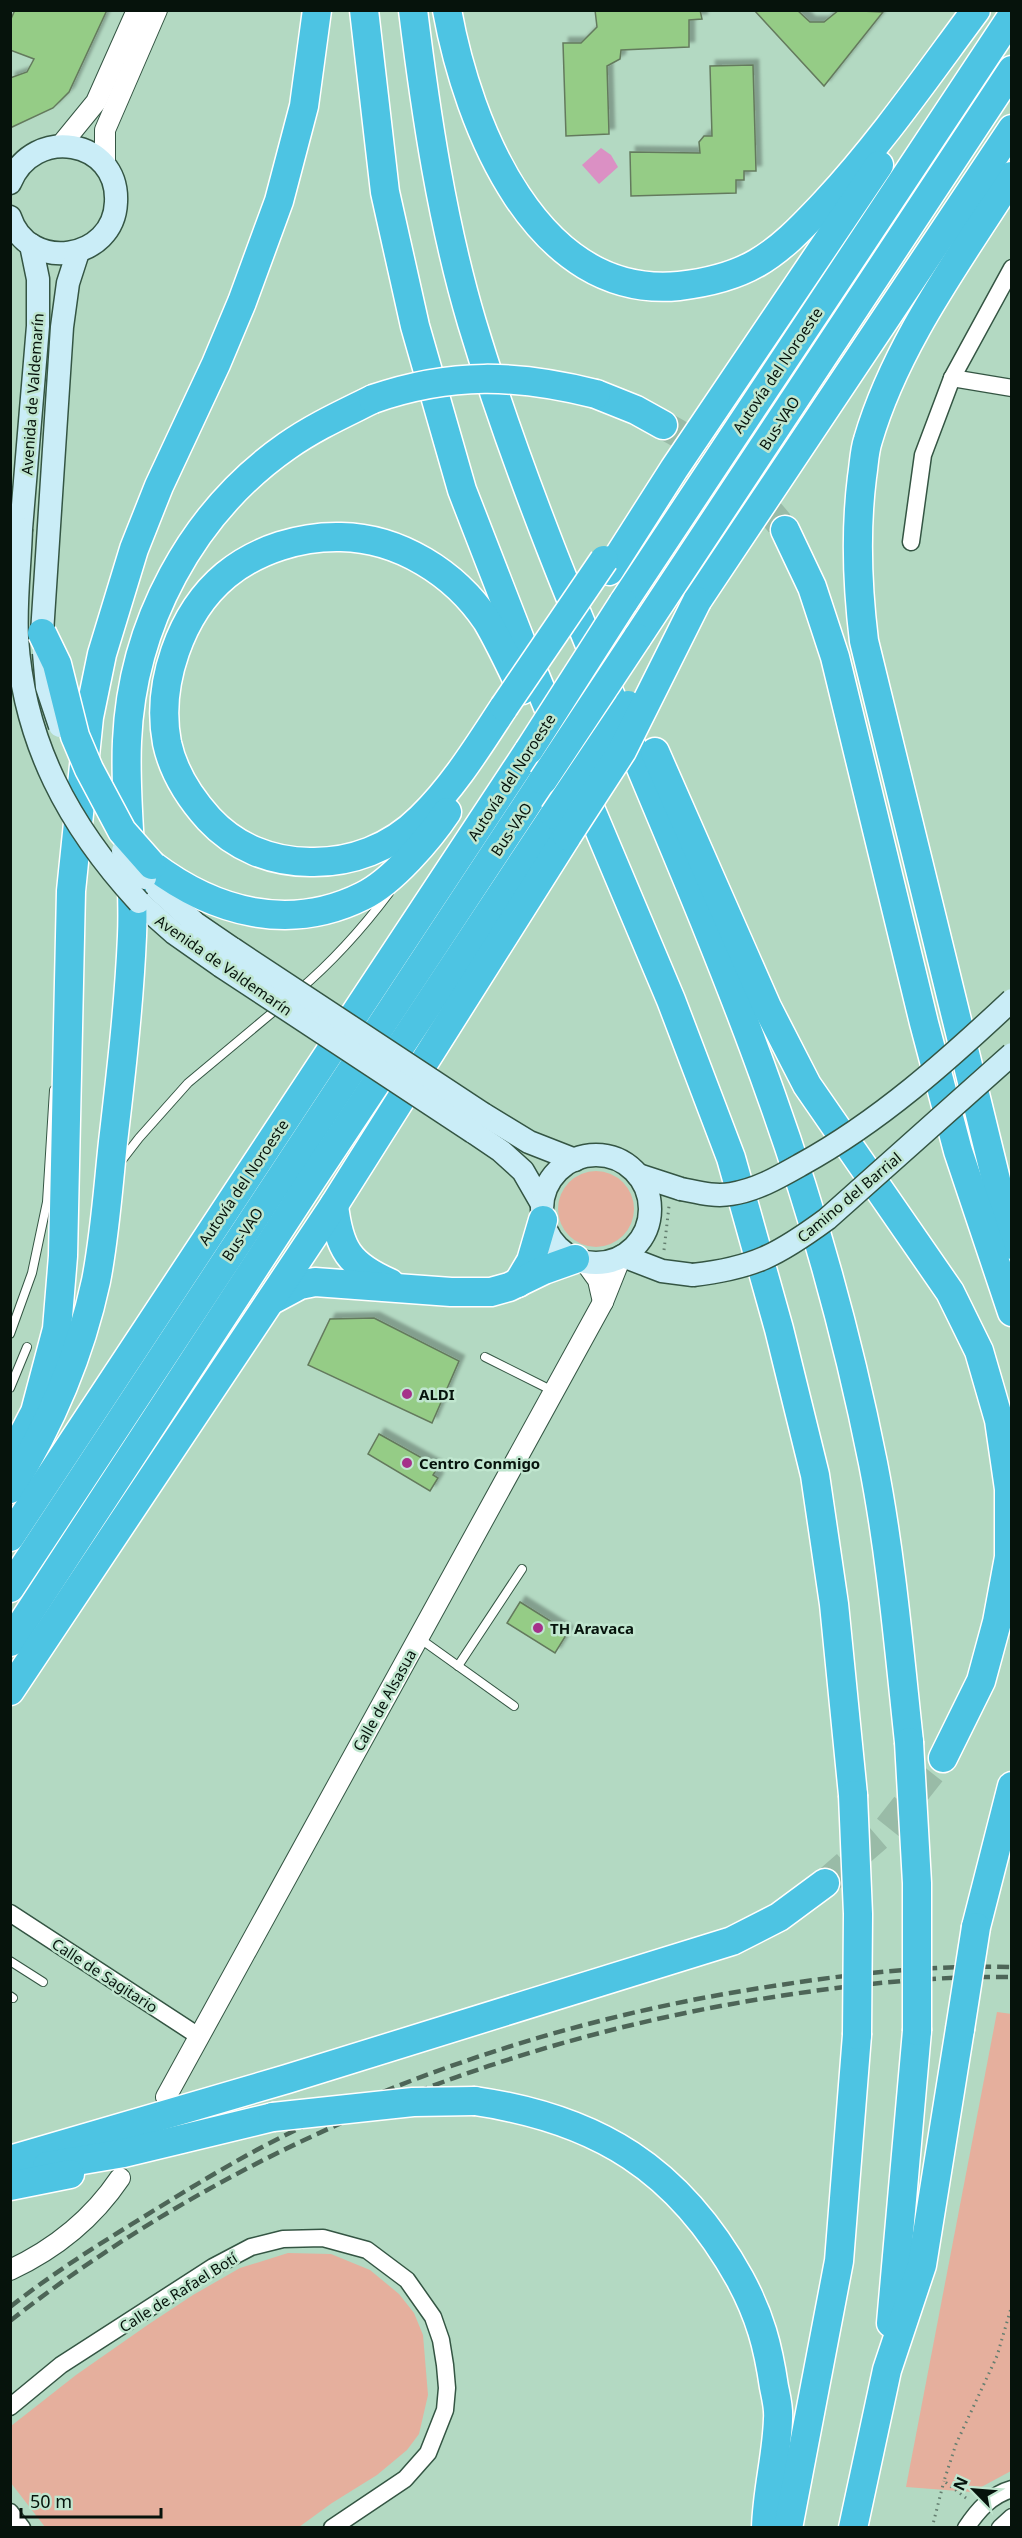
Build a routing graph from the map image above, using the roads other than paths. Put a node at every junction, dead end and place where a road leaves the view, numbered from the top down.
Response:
1 (137, 10) edge
2 (157, 10) edge
3 (317, 10) edge
4 (364, 10) edge
5 (413, 10) edge
6 (447, 10) edge
7 (978, 10) edge
8 (1011, 16) edge
9 (1011, 70) edge
10 (1011, 129) edge
11 (60, 146) junction
12 (105, 166) junction
13 (1011, 176) edge
14 (10, 183) edge
15 (10, 217) edge
16 (31, 245) junction
17 (78, 252) junction
18 (1011, 268) edge
19 (952, 378) junction
20 (1011, 388) edge
21 (663, 425) tunnel mouth
22 (785, 530) tunnel mouth
23 (910, 542) dead end
24 (553, 555) junction
25 (42, 633) joint
26 (508, 712) junction
27 (440, 822) junction
28 (560, 826) junction
29 (148, 872) junction
30 (227, 957) junction
31 (671, 1000) junction
32 (1011, 1000) edge
33 (67, 1019) junction
34 (1011, 1054) edge
35 (57, 1071) dead end
36 (55, 1082) dead end
37 (478, 1123) junction
38 (123, 1160) dead end
39 (575, 1160) junction
40 (638, 1175) junction
41 (334, 1205) junction
42 (543, 1212) junction
43 (1011, 1245) edge
44 (622, 1256) junction
45 (580, 1261) junction
46 (518, 1283) junction
47 (403, 1288) junction
48 (270, 1301) junction
49 (603, 1302) junction
50 (1011, 1312) edge
51 (10, 1334) edge
52 (27, 1347) dead end
53 (485, 1357) dead end
54 (10, 1388) edge
55 (554, 1391) junction
56 (10, 1460) edge
57 (10, 1489) edge
58 (10, 1537) edge
59 (522, 1569) dead end
60 (10, 1588) edge
61 (419, 1637) junction
62 (10, 1642) edge
63 (458, 1666) junction
64 (10, 1691) edge
65 (514, 1706) dead end
66 (943, 1758) tunnel mouth
67 (1011, 1786) edge
68 (825, 1883) tunnel mouth
69 (10, 1913) edge
70 (10, 1961) edge
71 (43, 1982) dead end
72 (200, 2037) junction
73 (166, 2097) dead end
74 (10, 2160) edge
75 (122, 2165) junction
76 (10, 2172) edge
77 (10, 2186) edge
78 (41, 2251) junction
79 (10, 2258) edge
80 (10, 2270) edge
81 (887, 2370) junction
82 (10, 2407) edge
83 (1011, 2489) edge
84 (10, 2512) edge
85 (1011, 2517) edge
86 (22, 2528) edge
87 (332, 2528) edge
88 (766, 2528) edge
89 (788, 2528) edge
90 (853, 2528) edge
91 (966, 2528) edge
92 (1000, 2528) edge

1 - 11 street
2 - 12 street
3 - 33 highway
4 - 31 highway
5 - 24 highway
6 - 7 highway
7 - 26 highway, bridge
8 - 58 highway, Autovía del Noroeste, bridge
9 - 60 highway, Bus-VAO, bridge
10 - 28 highway, bridge
11 - 12 main road
11 - 14 main road
12 - 17 main road
13 - 43 highway
15 - 16 main road
16 - 17 main road
16 - 30 main road, Avenida de Valdemarín, bridge
17 - 25 main road, Avenida de Valdemarín
18 - 19 street
19 - 20 street
19 - 23 street
21 - 57 highway, bridge
22 - 50 highway
24 - 66 highway
24 - 81 highway, bridge
25 - 29 highway, bridge
26 - 27 highway
26 - 31 highway
27 - 29 highway
27 - 38 lane
28 - 41 highway
28 - 62 highway
29 - 30 main road, Avenida de Valdemarín
30 - 37 main road, Avenida de Valdemarín, bridge
31 - 89 highway, bridge
32 - 40 main road, bridge
33 - 35 lane
33 - 56 highway
34 - 44 main road, Camino del Barrial, bridge
36 - 51 lane
37 - 39 main road, Avenida de Valdemarín
37 - 42 main road, Avenida de Valdemarín
39 - 40 main road
39 - 42 main road
40 - 44 main road
41 - 47 highway
41 - 48 highway
42 - 45 main road
42 - 46 highway
44 - 45 main road
44 - 49 street, Calle de Alsasua
45 - 46 highway
45 - 49 street
46 - 47 highway
47 - 48 highway
48 - 64 highway
49 - 55 street, Calle de Alsasua
52 - 54 lane
53 - 55 lane
55 - 61 street, Calle de Alsasua
59 - 63 lane
61 - 63 lane
61 - 72 street, Calle de Alsasua
63 - 65 lane
67 - 81 highway, bridge
68 - 74 highway
69 - 72 street, Calle de Sagitario
70 - 71 lane
72 - 73 street, Calle de Alsasua
75 - 76 highway
75 - 77 highway
75 - 78 street
75 - 88 highway, bridge
78 - 79 street
78 - 80 street
81 - 90 highway
82 - 87 street, Calle de Rafael Botí
83 - 91 street
84 - 86 street
85 - 92 street

